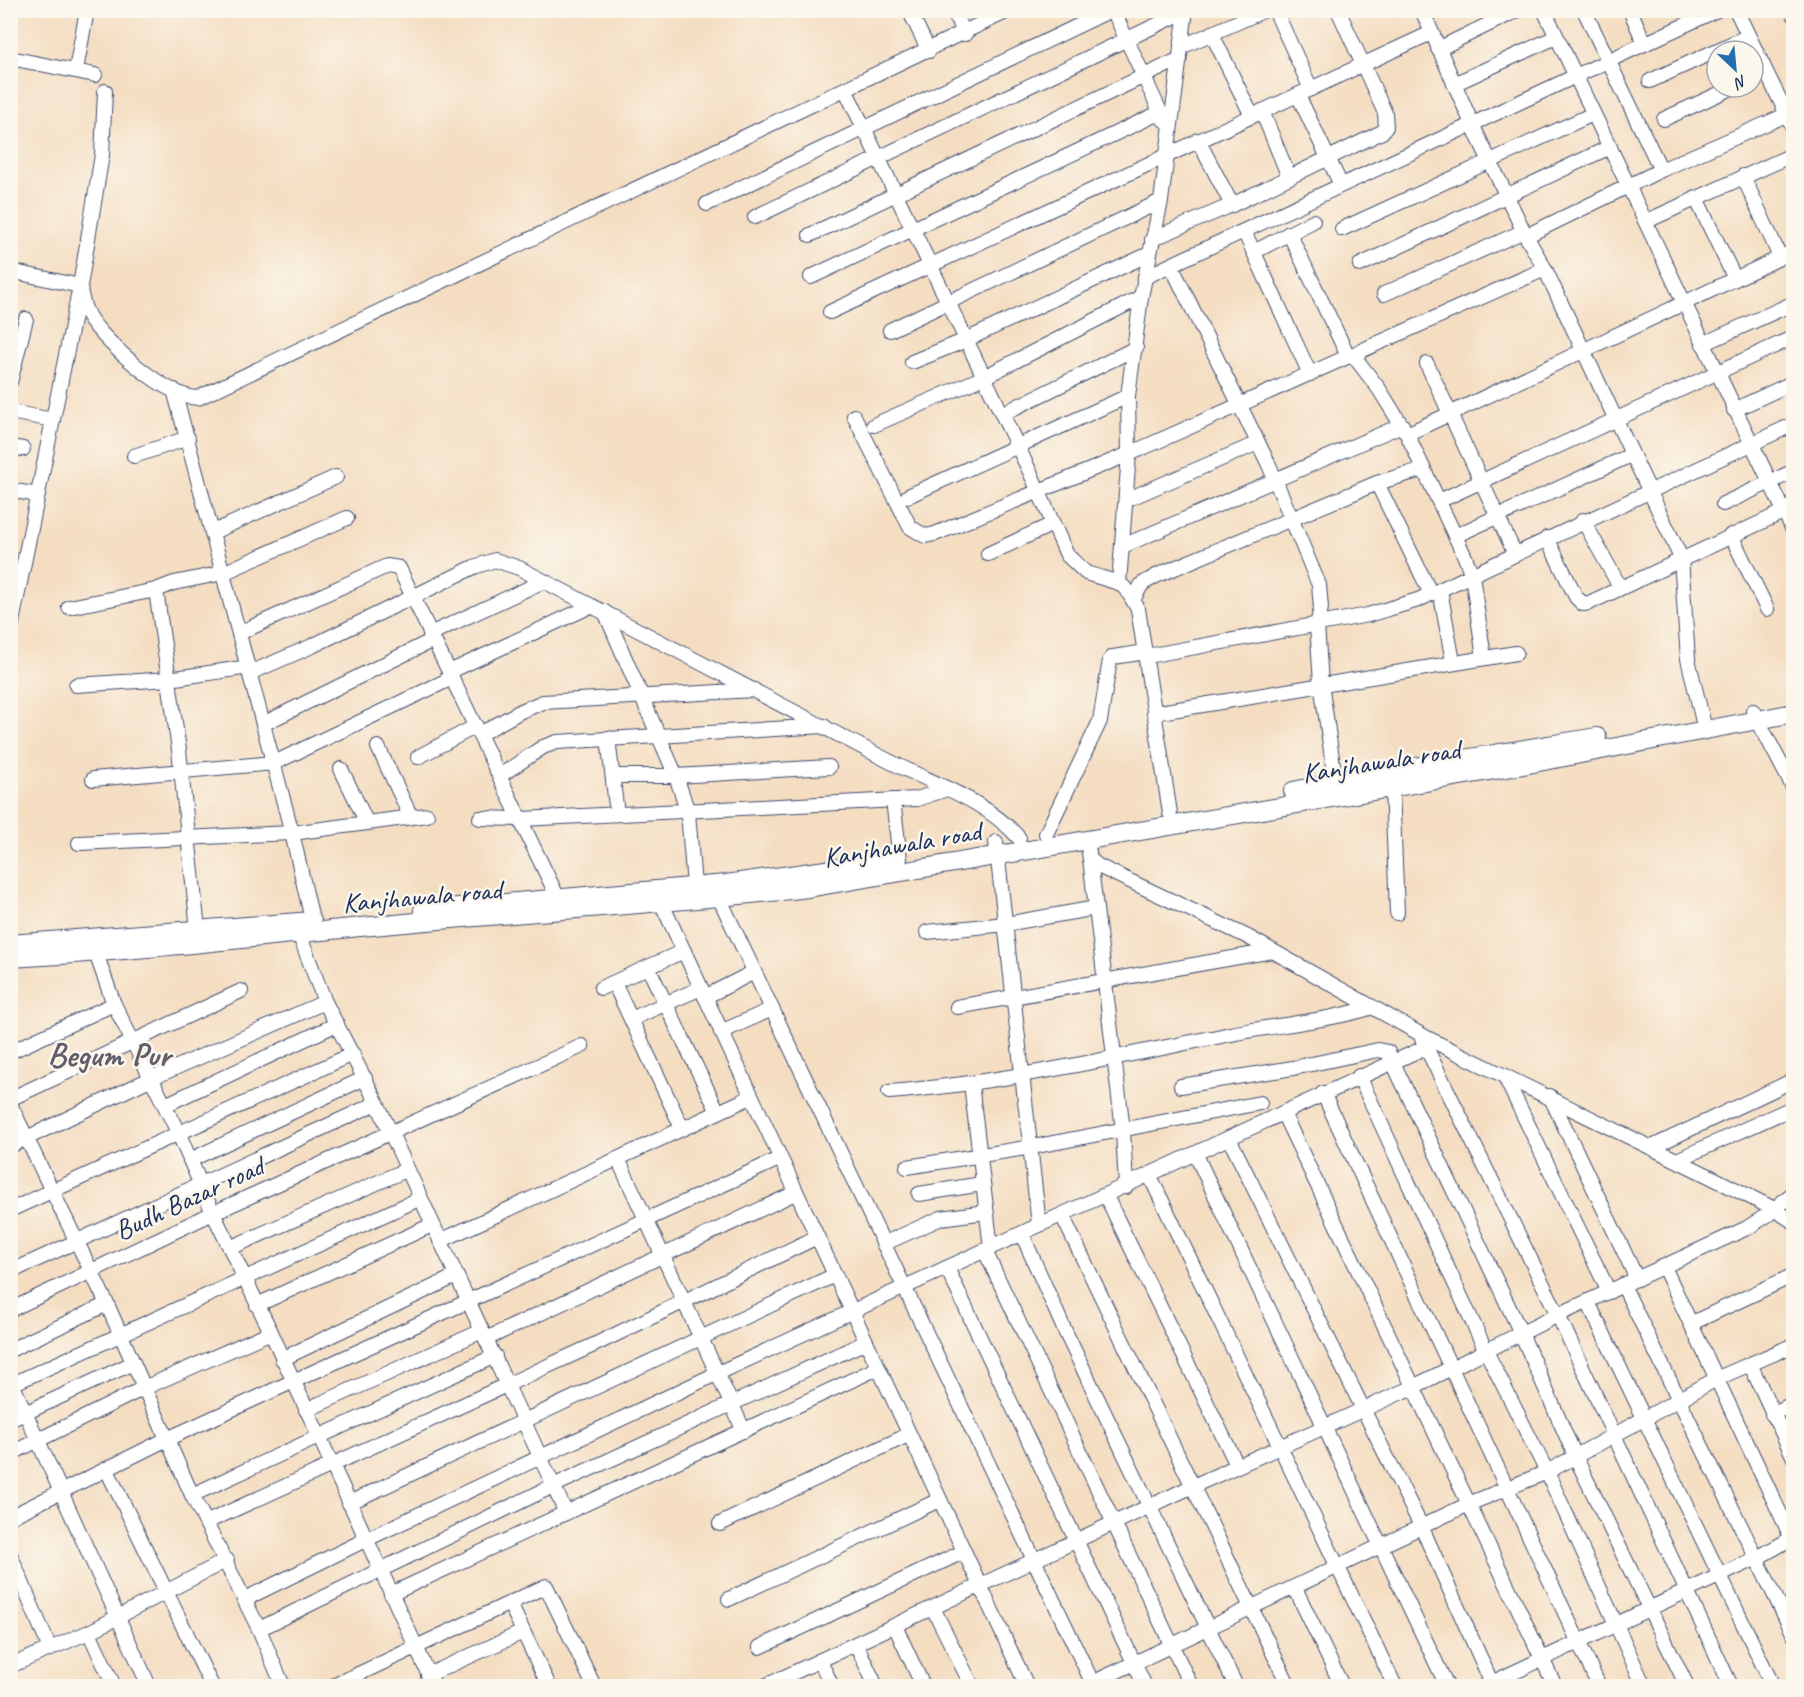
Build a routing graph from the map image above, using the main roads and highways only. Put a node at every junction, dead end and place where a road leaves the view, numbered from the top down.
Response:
1 (1794, 702) edge
2 (1794, 713) edge
3 (1756, 716) junction
4 (1704, 724) junction
5 (1337, 789) junction
6 (997, 848) junction
7 (716, 891) junction
8 (558, 905) junction
9 (309, 929) junction
10 (10, 944) edge
11 (94, 947) junction
12 (10, 958) edge

1 - 3 main road, Kanjhawala road
2 - 3 main road, Kanjhawala road
3 - 4 main road, Kanjhawala road
4 - 5 main road, Kanjhawala road
4 - 5 main road, Kanjhawala road
5 - 6 main road, Kanjhawala road
5 - 6 main road, Kanjhawala road
6 - 7 main road, Kanjhawala road
6 - 7 main road, Kanjhawala road
7 - 8 main road, Kanjhawala road
7 - 8 main road, Kanjhawala road
8 - 9 main road, Kanjhawala road
9 - 11 main road, Kanjhawala road
9 - 11 main road, Kanjhawala road
10 - 11 main road, Kanjhawala road
11 - 12 main road, Kanjhawala road

